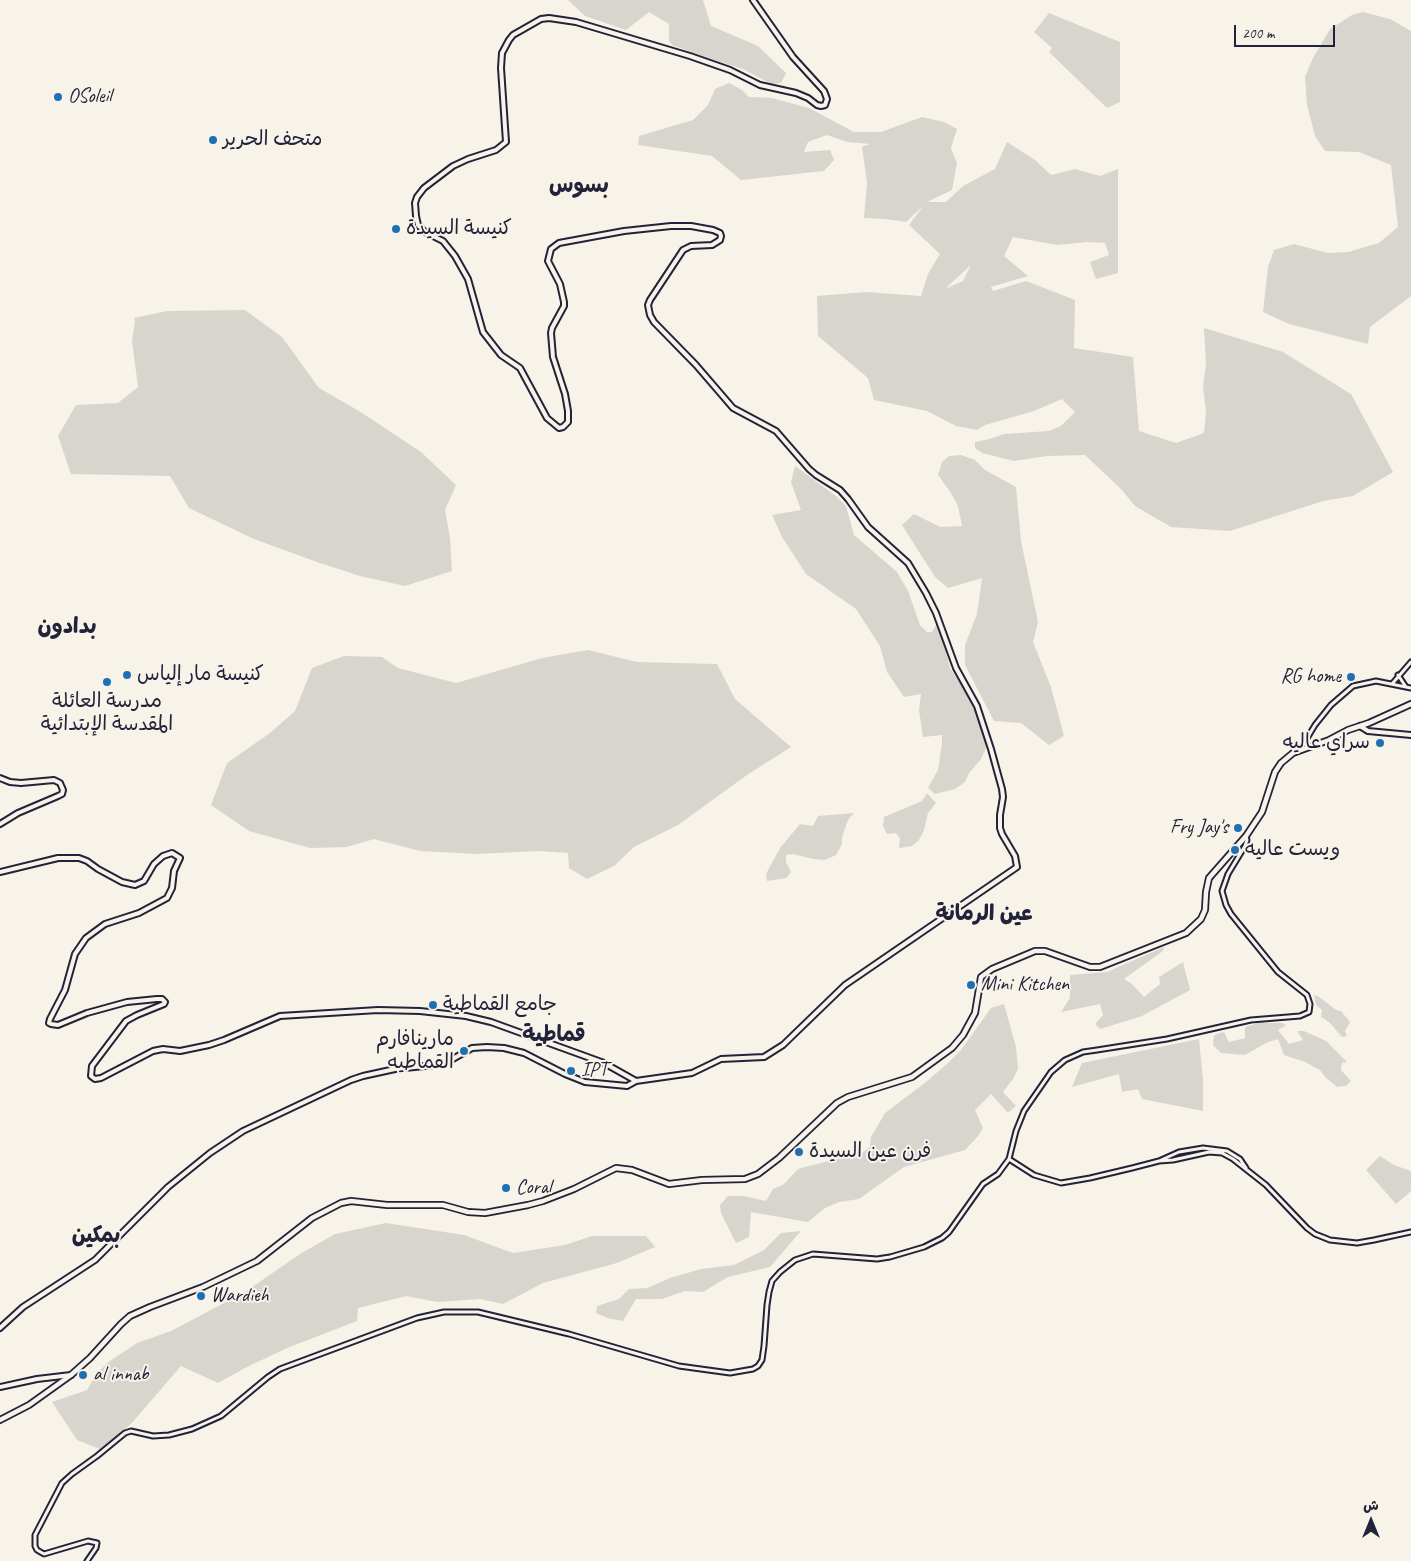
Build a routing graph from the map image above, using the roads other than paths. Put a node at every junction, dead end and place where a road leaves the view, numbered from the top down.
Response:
1 (752, 0) edge
2 (1411, 662) edge
3 (1398, 675) junction
4 (1392, 684) junction
5 (1409, 688) edge
6 (1411, 704) edge
7 (1360, 726) junction
8 (1411, 735) edge
9 (1300, 750) junction
10 (0, 778) edge
11 (0, 824) edge
12 (1246, 836) junction
13 (0, 872) edge
14 (636, 1081) junction
15 (1009, 1159) junction
16 (1411, 1232) edge
17 (0, 1328) edge
18 (71, 1375) junction
19 (0, 1386) edge
20 (0, 1420) edge
21 (86, 1561) edge

1 - 14 main road
2 - 3 street
3 - 4 street
3 - 5 street
4 - 5 street
4 - 9 street
6 - 7 main road
7 - 8 main road
7 - 9 main road
9 - 12 main road
10 - 11 main road
12 - 15 street
12 - 18 main road
13 - 14 main road
14 - 17 main road
15 - 16 street
15 - 21 street
18 - 19 main road
18 - 20 main road

